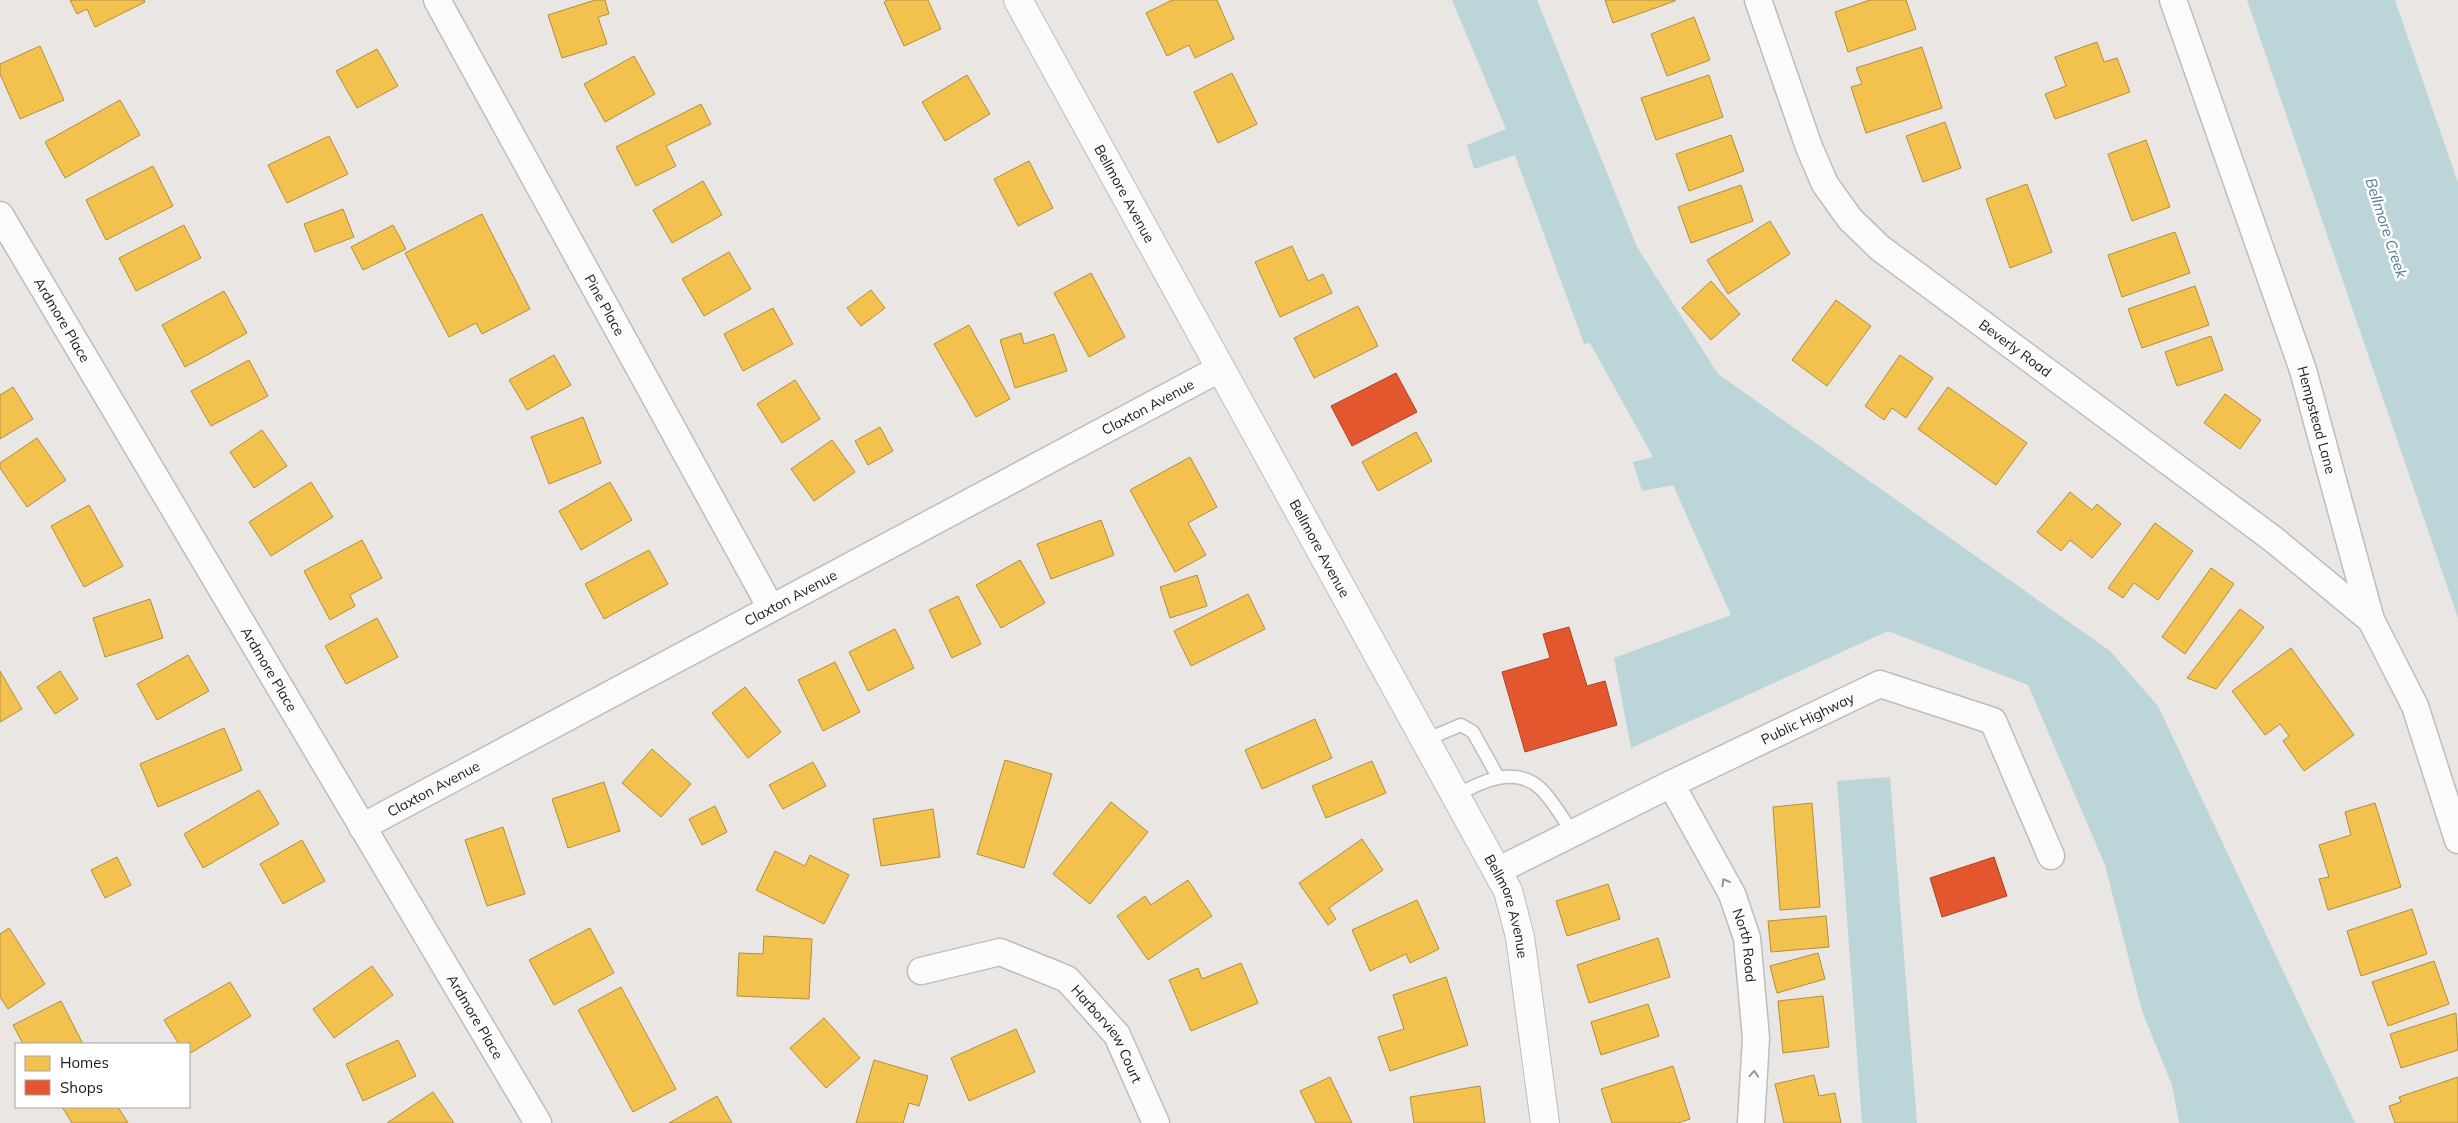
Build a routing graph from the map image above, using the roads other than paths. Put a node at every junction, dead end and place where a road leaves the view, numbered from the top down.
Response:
1 (437, 0) edge
2 (1018, 0) edge
3 (1758, 0) edge
4 (2173, 0) edge
5 (0, 215) edge
6 (1220, 368) junction
7 (771, 608) junction
8 (2371, 620) junction
9 (1425, 740) junction
10 (1498, 777) junction
11 (1671, 784) junction
12 (1456, 796) junction
13 (362, 827) junction
14 (1573, 833) junction
15 (2458, 840) edge
16 (2051, 856) dead end
17 (1497, 871) junction
18 (921, 971) dead end
19 (538, 1123) edge
20 (1156, 1123) edge
21 (1545, 1123) edge
22 (1751, 1123) edge

1 - 7 street, Pine Place
2 - 6 street, Bellmore Avenue
3 - 8 street, Beverly Road
4 - 8 street, Hempstead Lane
5 - 13 street, Ardmore Place
6 - 7 street, Claxton Avenue
6 - 9 street, Bellmore Avenue
7 - 13 street, Claxton Avenue
8 - 15 street, Hempstead Lane
9 - 10 lane
9 - 12 street, Bellmore Avenue
10 - 12 lane
10 - 14 lane
11 - 14 street, Public Highway
11 - 16 street, Public Highway
22 -> 11 street, North Road
12 - 17 street, Bellmore Avenue
13 - 19 street, Ardmore Place
14 - 17 street, Public Highway
17 - 21 street, Bellmore Avenue
18 - 20 street, Harborview Court

